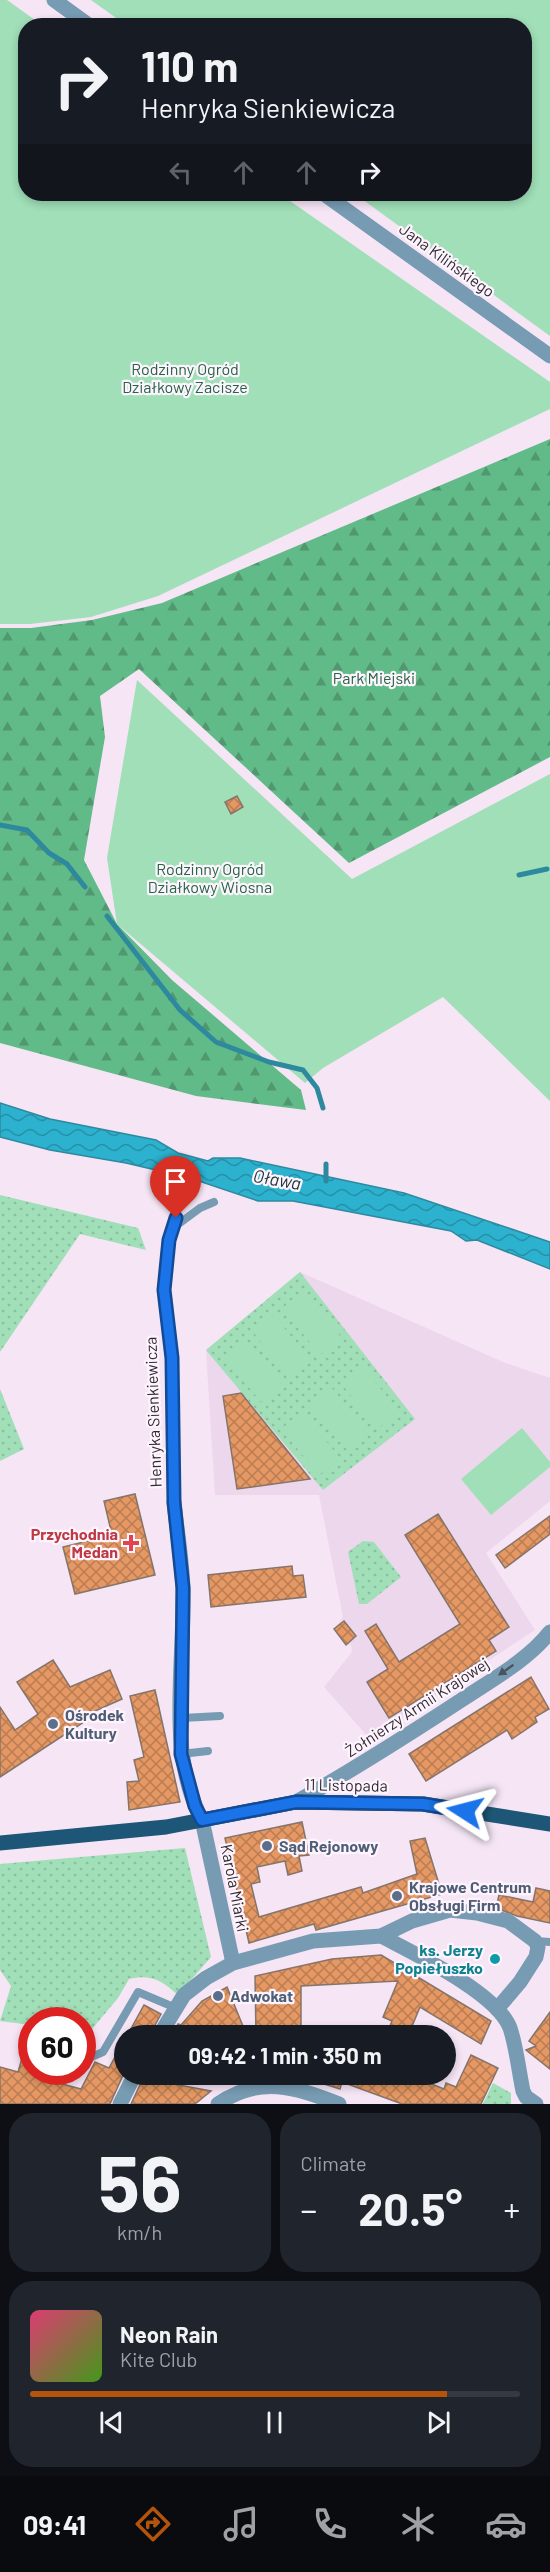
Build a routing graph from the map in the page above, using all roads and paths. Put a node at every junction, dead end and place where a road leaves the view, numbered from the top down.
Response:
1 (54, 0) edge
2 (79, 18) edge
3 (334, 201) edge
4 (550, 356) edge
5 (214, 1202) dead end
6 (176, 1218) dead end
7 (173, 1228) junction
8 (174, 1502) joint
9 (550, 1632) edge
10 (220, 1716) dead end
11 (182, 1718) junction
12 (208, 1751) dead end
13 (181, 1754) junction
14 (296, 1802) junction
15 (202, 1820) junction
16 (550, 1824) edge
17 (0, 1843) edge
18 (381, 1936) junction
19 (543, 1942) edge
20 (233, 1963) junction
21 (176, 2008) junction
22 (497, 2009) junction
23 (166, 2025) edge
24 (96, 2055) edge
25 (130, 2085) edge
26 (120, 2104) edge
27 (218, 2104) edge
28 (339, 2104) edge
29 (536, 2104) edge

1 - 2 street
3 - 4 street, Jana Kilińskiego
5 - 7 lane
6 - 7 lane, Henryka Sienkiewicza
7 - 8 lane, Henryka Sienkiewicza
8 - 11 street, Henryka Sienkiewicza
9 -> 14 street, Żołnierzy Armii Krajowej
10 - 11 lane
11 - 13 street, Henryka Sienkiewicza
12 - 13 lane
13 - 15 street, Henryka Sienkiewicza
14 - 15 main road, 11 Listopada
14 - 16 main road, 11 Listopada
15 - 17 main road, 11 Listopada
15 - 20 street, Karola Miarki
18 - 19 street
18 - 20 street
18 - 22 street
19 - 22 street
20 - 21 street
21 - 23 street
21 - 24 lane
22 - 29 street
25 - 26 street
27 - 28 street

